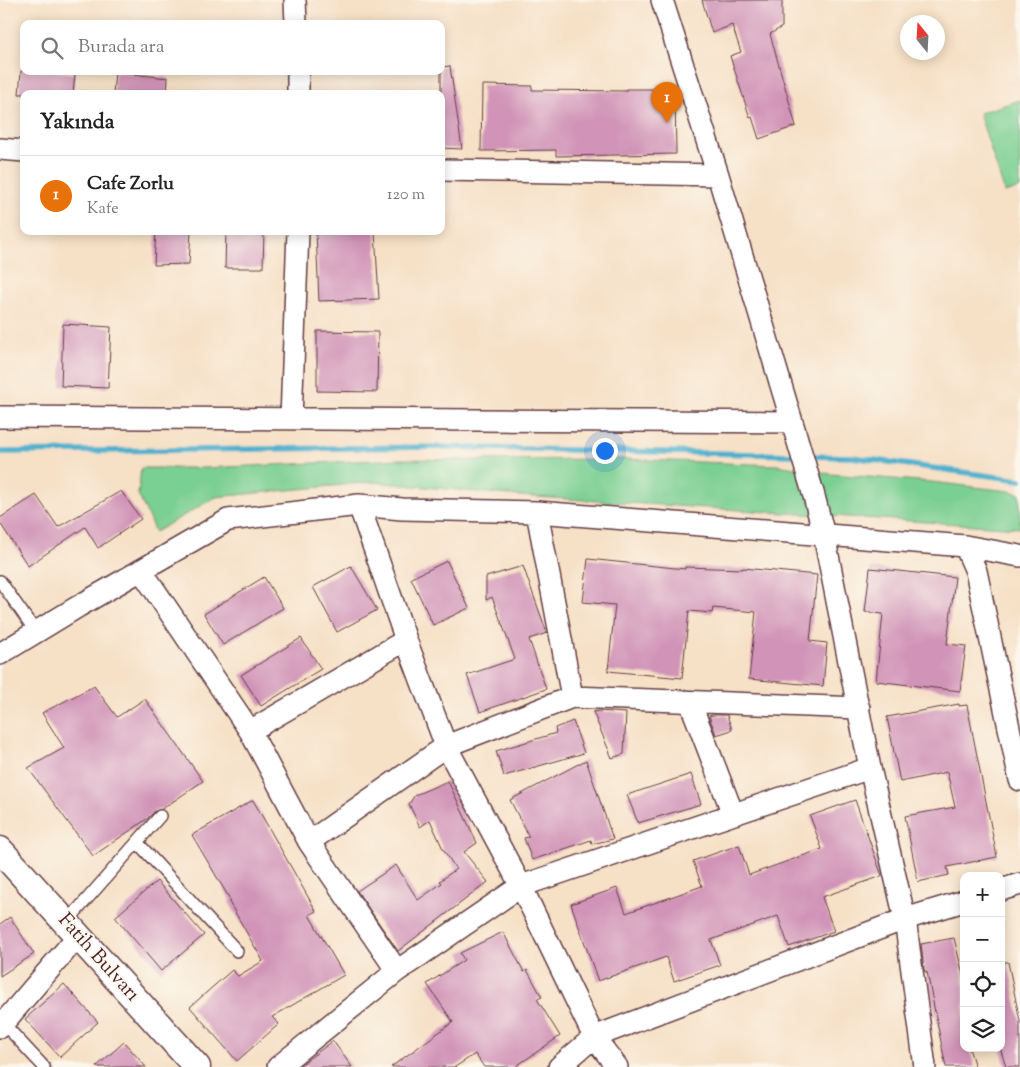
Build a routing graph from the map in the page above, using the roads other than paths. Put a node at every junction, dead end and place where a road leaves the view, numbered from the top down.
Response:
1 (295, 0) edge
2 (662, 0) edge
3 (296, 20) edge
4 (298, 75) edge
5 (298, 90) edge
6 (0, 149) edge
7 (20, 151) edge
8 (445, 170) edge
9 (718, 175) junction
10 (298, 235) edge
11 (0, 416) edge
12 (291, 420) junction
13 (792, 422) junction
14 (358, 505) junction
15 (538, 512) junction
16 (824, 535) junction
17 (965, 546) junction
18 (1020, 549) edge
19 (1020, 556) edge
20 (141, 570) junction
21 (0, 581) edge
22 (36, 632) junction
23 (406, 640) junction
24 (0, 654) edge
25 (572, 697) junction
26 (690, 702) junction
27 (859, 708) junction
28 (250, 732) junction
29 (446, 746) junction
30 (870, 768) junction
31 (1020, 780) edge
32 (733, 814) junction
33 (160, 816) dead end
34 (137, 842) junction
35 (309, 842) junction
36 (0, 850) edge
37 (1020, 884) edge
38 (521, 886) junction
39 (1005, 889) edge
40 (960, 902) edge
41 (905, 919) junction
42 (72, 930) junction
43 (238, 951) dead end
44 (397, 971) junction
45 (2, 1025) edge
46 (594, 1037) junction
47 (44, 1067) edge
48 (197, 1067) edge
49 (278, 1067) edge
50 (558, 1067) edge
51 (617, 1067) edge
52 (925, 1067) edge

1 - 3 street
2 - 9 street
4 - 5 street
6 - 7 street
8 - 9 street
9 - 13 street
10 - 12 street
11 - 12 street
12 - 13 street
13 - 16 street
14 - 15 street
14 - 20 street
14 - 23 street
15 - 16 street
15 - 25 street
16 - 17 street
16 - 27 street
17 - 18 street
17 - 19 street
17 - 31 street
20 - 22 street
20 - 28 street
21 - 22 lane
22 - 24 street
23 - 28 street
23 - 29 street
25 - 26 street
25 - 29 street
26 - 27 street
26 - 32 street
27 - 30 street
28 - 35 street
29 - 35 street
29 - 38 street
30 - 32 street
30 - 41 street
32 - 38 street
33 - 34 lane
34 - 42 lane
34 - 43 lane
35 - 44 street
36 - 42 street, Fatih Bulvarı
37 - 39 street
38 - 44 street
38 - 46 street
40 - 41 street
41 - 46 street
41 - 52 street
42 - 45 street
42 - 48 street, Fatih Bulvarı
44 - 49 street
45 - 47 lane
46 - 50 street
46 - 51 street

